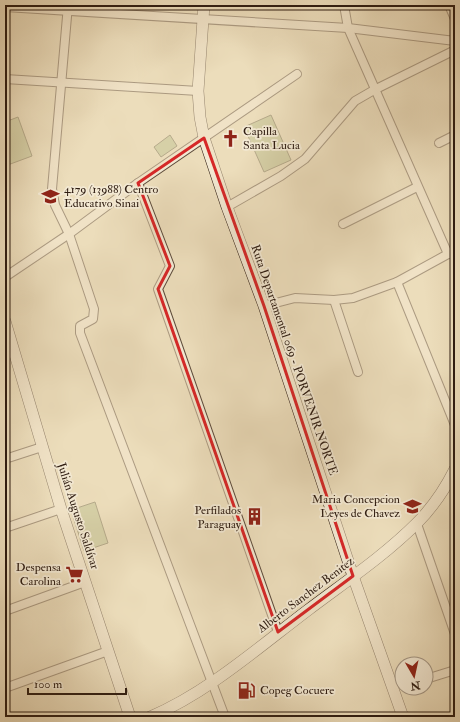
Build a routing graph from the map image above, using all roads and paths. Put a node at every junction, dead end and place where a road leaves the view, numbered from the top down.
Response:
1 (204, 5) edge
2 (344, 5) edge
3 (449, 5) edge
4 (5, 7) edge
5 (67, 7) edge
6 (455, 19) edge
7 (203, 20) junction
8 (348, 28) junction
9 (455, 41) edge
10 (455, 50) edge
11 (297, 74) dead end
12 (5, 79) edge
13 (62, 82) junction
14 (374, 90) junction
15 (198, 92) junction
16 (455, 135) edge
17 (204, 138) junction
18 (439, 143) dead end
19 (138, 183) junction
20 (417, 187) junction
21 (227, 207) junction
22 (343, 224) dead end
23 (69, 234) junction
24 (448, 254) junction
25 (455, 260) edge
26 (5, 278) edge
27 (398, 282) junction
28 (334, 300) junction
29 (264, 306) junction
30 (5, 321) edge
31 (358, 372) dead end
32 (455, 425) edge
33 (42, 447) junction
34 (5, 459) edge
35 (455, 469) edge
36 (61, 509) junction
37 (417, 524) junction
38 (5, 528) edge
39 (353, 576) junction
40 (85, 582) junction
41 (5, 611) edge
42 (278, 632) junction
43 (455, 634) edge
44 (108, 651) junction
45 (455, 670) edge
46 (434, 677) edge
47 (394, 679) edge
48 (212, 681) junction
49 (5, 688) edge
50 (399, 696) edge
51 (130, 717) edge
52 (150, 717) edge
53 (225, 717) edge
54 (403, 717) edge

1 - 7 street, Ruta Departamental 069 - PORVENIR NORTE
2 - 8 street
3 - 6 street
4 - 5 street
5 - 7 street
5 - 13 street
7 - 8 street
7 - 15 street, Ruta Departamental 069 - PORVENIR NORTE
8 - 9 street
8 - 14 street
10 - 14 street
11 - 17 street
12 - 13 street
13 - 15 street
13 - 23 street
14 - 20 street
14 - 21 street
15 - 17 street, Ruta Departamental 069 - PORVENIR NORTE
16 - 18 street
17 - 19 street
17 - 21 street, Ruta Departamental 069 - PORVENIR NORTE
19 - 23 street
19 - 42 street
20 - 22 street
20 - 24 street
21 - 29 street, Ruta Departamental 069 - PORVENIR NORTE
23 - 26 street
23 - 48 street
24 - 25 lane
24 - 27 street
27 - 28 street
27 - 32 street
28 - 29 street
28 - 31 street
29 - 39 street, Ruta Departamental 069 - PORVENIR NORTE
30 - 33 street, Julián Augusto Saldívar
33 - 34 street
33 - 36 street, Julián Augusto Saldívar
35 - 37 street, Alberto Sanchez Benitez
36 - 38 street
36 - 40 street, Julián Augusto Saldívar
37 - 39 street, Alberto Sanchez Benitez
37 - 43 street
39 - 42 street, Alberto Sanchez Benitez
39 - 47 street, Ruta Departamental 069 - PORVENIR NORTE
40 - 41 street
40 - 44 street, Julián Augusto Saldívar
42 - 48 street, Alberto Sanchez Benitez
44 - 49 street
44 - 51 street, Julián Augusto Saldívar
45 - 46 street
48 - 52 street, Alberto Sanchez Benitez
48 - 53 street
50 - 54 street, Ruta Departamental 069 - PORVENIR NORTE

